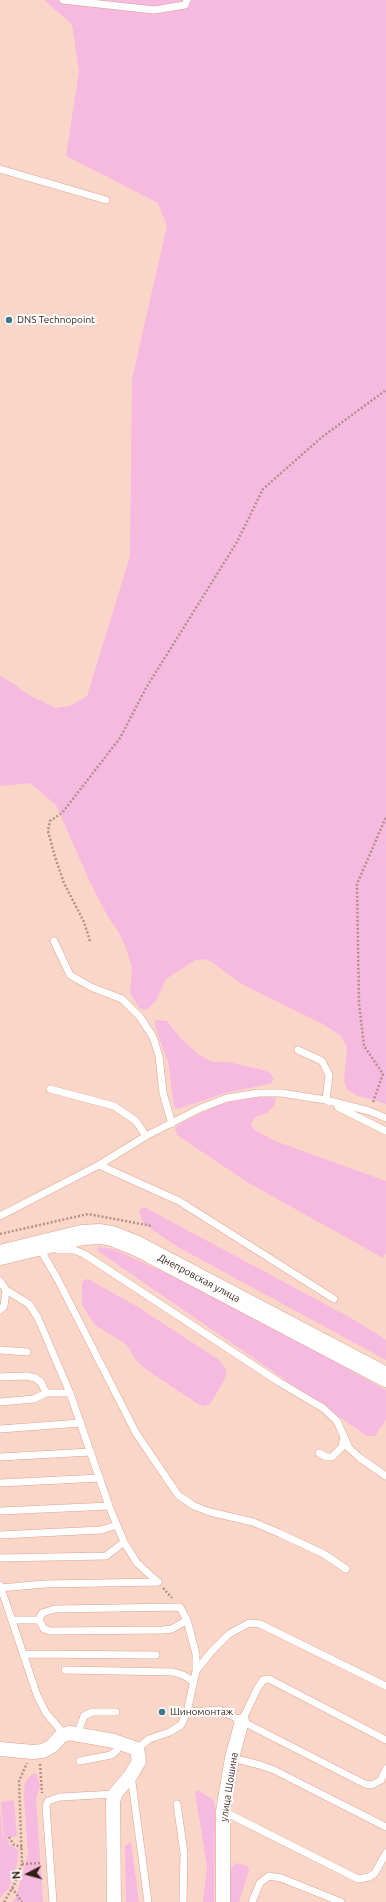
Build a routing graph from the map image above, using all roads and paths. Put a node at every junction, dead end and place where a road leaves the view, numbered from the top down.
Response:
1 (63, 0) edge
2 (187, 0) edge
3 (0, 169) edge
4 (106, 200) dead end
5 (386, 390) edge
6 (386, 817) edge
7 (90, 940) dead end
8 (54, 941) dead end
9 (298, 1050) dead end
10 (50, 1089) dead end
11 (326, 1100) junction
12 (369, 1111) junction
13 (386, 1118) edge
14 (172, 1124) junction
15 (386, 1131) edge
16 (146, 1136) junction
17 (99, 1165) junction
18 (0, 1216) edge
19 (37, 1250) junction
20 (0, 1255) edge
21 (0, 1282) edge
22 (6, 1290) junction
23 (334, 1298) dead end
24 (0, 1310) edge
25 (0, 1350) edge
26 (27, 1352) dead end
27 (0, 1377) edge
28 (386, 1377) edge
29 (46, 1393) junction
30 (70, 1393) junction
31 (0, 1402) edge
32 (81, 1423) junction
33 (0, 1429) edge
34 (344, 1434) junction
35 (91, 1452) junction
36 (319, 1453) dead end
37 (0, 1457) edge
38 (386, 1476) edge
39 (100, 1478) junction
40 (0, 1483) edge
41 (109, 1506) junction
42 (0, 1511) edge
43 (117, 1524) junction
44 (0, 1535) edge
45 (124, 1542) junction
46 (0, 1558) edge
47 (346, 1569) dead end
48 (158, 1582) junction
49 (1, 1587) edge
50 (180, 1607) junction
51 (12, 1620) junction
52 (40, 1620) junction
53 (187, 1620) junction
54 (24, 1654) junction
55 (156, 1655) dead end
56 (65, 1670) dead end
57 (196, 1671) junction
58 (193, 1681) junction
59 (386, 1686) edge
60 (116, 1712) dead end
61 (187, 1712) junction
62 (242, 1721) junction
63 (71, 1734) junction
64 (386, 1740) edge
65 (120, 1743) junction
66 (0, 1749) edge
67 (136, 1749) junction
68 (33, 1752) junction
69 (232, 1758) junction
70 (80, 1761) dead end
71 (386, 1769) edge
72 (40, 1770) dead end
73 (131, 1775) junction
74 (42, 1793) dead end
75 (115, 1794) junction
76 (177, 1804) dead end
77 (223, 1811) junction
78 (386, 1827) edge
79 (9, 1837) dead end
80 (22, 1847) junction
81 (386, 1853) edge
82 (50, 1862) junction
83 (22, 1864) junction
84 (12, 1888) junction
85 (4, 1902) edge
86 (22, 1902) edge
87 (53, 1902) edge
88 (114, 1902) edge
89 (148, 1902) edge
90 (183, 1902) edge
91 (223, 1902) edge
92 (252, 1902) edge
93 (340, 1902) edge

1 - 2 lane
3 - 4 lane
5 - 7 path
6 - 12 path
8 - 14 lane
9 - 11 lane
10 - 16 lane
11 - 12 lane
11 - 14 lane
11 - 15 lane
12 - 13 lane
14 - 16 lane
16 - 17 lane
17 - 18 lane
17 - 23 lane
19 - 20 main road, Днепровская улица
19 - 28 main road, Днепровская улица
19 - 34 lane
19 - 47 lane
21 - 22 lane
22 - 24 lane
22 - 30 lane
25 - 26 lane
27 - 29 lane
29 - 30 lane
29 - 31 lane
30 - 32 lane
32 - 33 lane
32 - 35 lane
34 - 36 lane
34 - 38 lane
35 - 37 lane
35 - 39 lane
39 - 40 lane
39 - 41 lane
41 - 42 lane
41 - 43 lane
43 - 44 lane
43 - 45 lane
45 - 46 lane
45 - 48 lane
48 - 49 lane
48 - 50 path
49 - 51 lane
50 - 52 lane
50 - 53 lane
51 - 52 lane
51 - 54 lane
52 - 53 lane
53 - 57 lane
54 - 55 lane
54 - 63 lane
56 - 58 lane
57 - 58 lane
57 - 59 lane
58 - 61 lane
60 - 63 lane
61 - 62 lane
61 - 67 lane
62 - 64 lane
62 - 69 street, улица Шошина
62 - 71 lane
63 - 65 street
63 - 68 street
65 - 67 street
65 - 70 lane
66 - 68 street
67 - 73 street
68 - 80 path
69 - 77 street, улица Шошина
69 - 78 lane
72 - 74 path
73 - 75 street
73 - 89 lane
75 - 82 lane
75 - 88 street
76 - 90 lane
77 - 81 lane
77 - 91 street, улица Шошина
79 - 80 path
80 - 83 path
82 - 83 path
82 - 87 lane
83 - 84 path
84 - 85 path
84 - 86 path
92 - 93 lane

